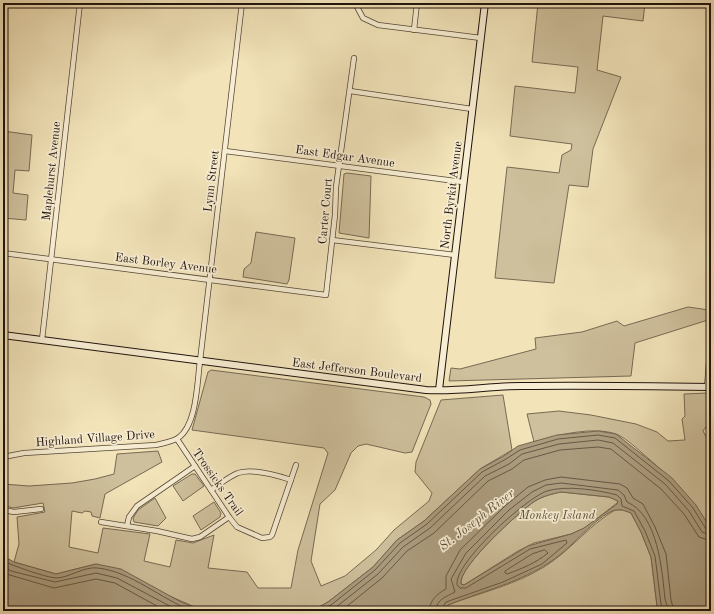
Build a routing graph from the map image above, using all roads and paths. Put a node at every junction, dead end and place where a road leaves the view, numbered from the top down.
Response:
1 (80, 3) edge
2 (242, 3) edge
3 (355, 3) edge
4 (417, 3) edge
5 (486, 3) edge
6 (414, 30) junction
7 (481, 38) junction
8 (354, 58) dead end
9 (350, 92) junction
10 (472, 108) junction
11 (225, 150) junction
12 (339, 166) junction
13 (463, 182) junction
14 (332, 240) junction
15 (3, 252) edge
16 (454, 255) junction
17 (51, 258) junction
18 (209, 279) junction
19 (326, 294) joint
20 (3, 336) edge
21 (711, 338) edge
22 (42, 340) junction
23 (200, 361) junction
24 (709, 387) edge
25 (439, 390) junction
26 (177, 439) junction
27 (3, 457) edge
28 (296, 465) dead end
29 (195, 466) junction
30 (291, 480) junction
31 (211, 490) junction
32 (41, 509) dead end
33 (3, 510) edge
34 (229, 517) junction
35 (101, 522) dead end
36 (127, 526) junction

1 - 17 street, Maplehurst Avenue
2 - 11 street, Lynn Street
3 - 6 street
4 - 6 street
5 - 7 street, North Byrkit Avenue
6 - 7 street
7 - 10 street, North Byrkit Avenue
8 - 9 street, Carter Court
9 - 10 street
9 - 12 street, Carter Court
10 - 13 street, North Byrkit Avenue
11 - 12 street, East Edgar Avenue
11 - 18 street, Lynn Street
12 - 13 street, East Edgar Avenue
12 - 14 street, Carter Court
13 - 16 street, North Byrkit Avenue
14 - 16 street
14 - 19 street, Carter Court
15 - 17 street, East Borley Avenue
16 - 25 street, North Byrkit Avenue
17 - 18 street, East Borley Avenue
17 - 22 street, Maplehurst Avenue
18 - 19 street, East Borley Avenue
18 - 23 street, Lynn Street
20 - 22 street, East Jefferson Boulevard
21 - 24 street
22 - 23 street, East Jefferson Boulevard
23 - 25 street, East Jefferson Boulevard
23 - 26 street
24 - 25 street, East Jefferson Boulevard
26 - 27 street, Highland Village Drive
26 - 29 street, Trossicks Trail
28 - 30 street
29 - 31 street, Trossicks Trail
29 - 36 street
30 - 31 street
30 - 34 street, Trossicks Trail
31 - 34 street, Trossicks Trail
32 - 33 street
34 - 36 street
35 - 36 street

